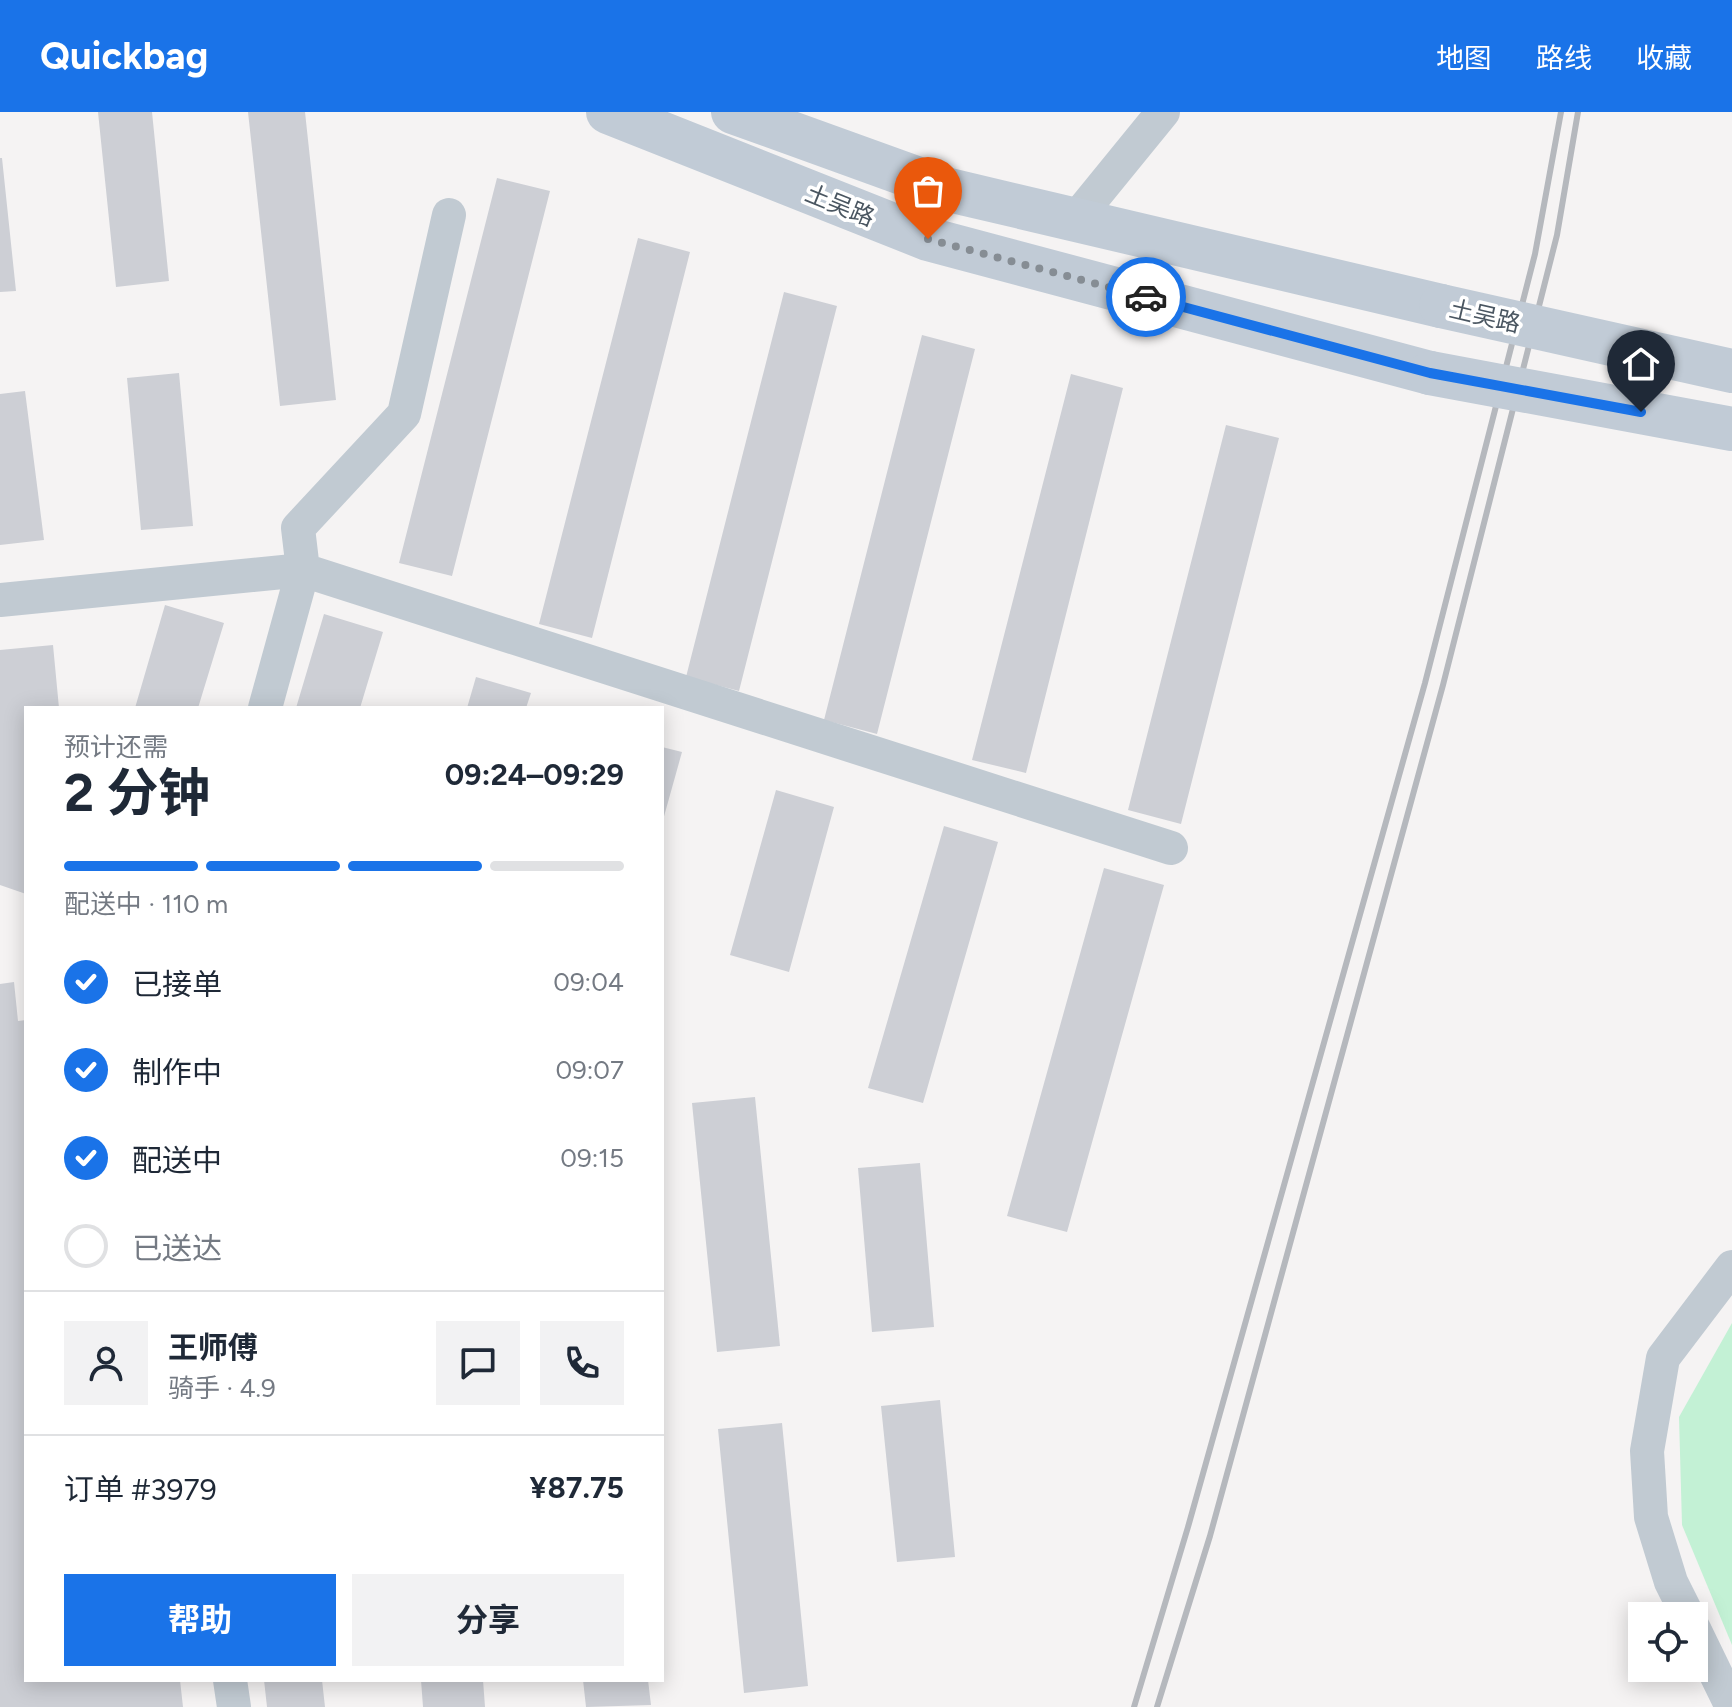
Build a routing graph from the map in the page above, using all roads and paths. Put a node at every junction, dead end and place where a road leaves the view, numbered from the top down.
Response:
1 (608, 112) edge
2 (733, 112) edge
3 (1163, 112) edge
4 (449, 215) dead end
5 (1075, 220) junction
6 (1732, 371) edge
7 (1732, 429) edge
8 (303, 570) junction
9 (0, 600) edge
10 (266, 706) edge
11 (1171, 848) dead end
12 (1732, 1267) edge
13 (1681, 1602) edge
14 (1708, 1658) edge
15 (230, 1682) edge
16 (234, 1707) edge
17 (1732, 1707) edge

1 - 7 main road, 土吴路, bridge
2 - 5 main road, 土吴路
3 - 5 street
4 - 8 street
5 - 6 main road, 土吴路, bridge
8 - 9 street
8 - 10 street
8 - 11 street
12 - 13 street
14 - 17 street
15 - 16 street

